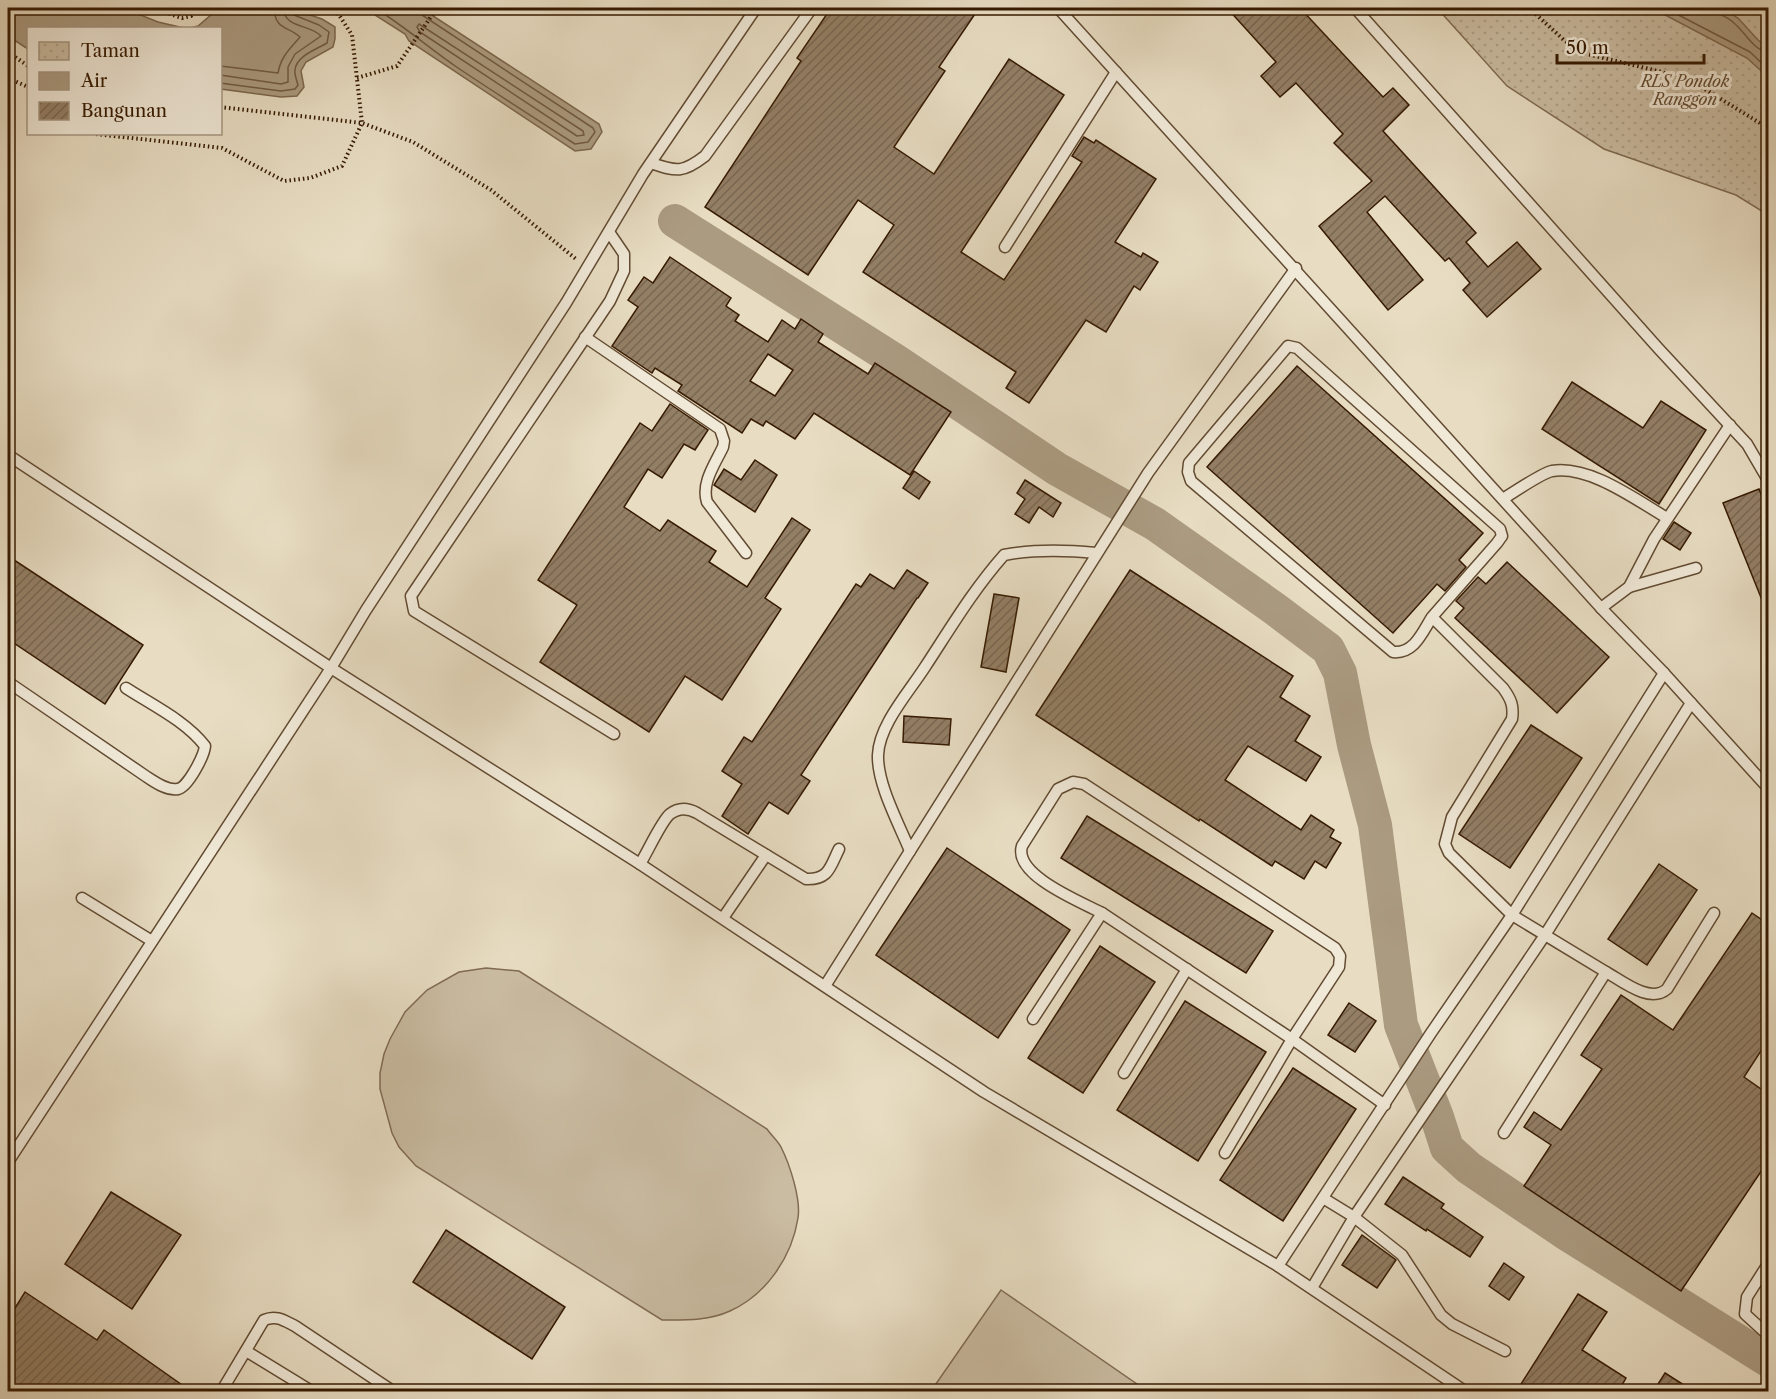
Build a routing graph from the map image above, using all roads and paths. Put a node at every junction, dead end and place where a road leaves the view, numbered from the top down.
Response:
1 (152, 8) edge
2 (198, 8) edge
3 (330, 8) edge
4 (437, 8) edge
5 (756, 8) edge
6 (812, 8) edge
7 (1058, 8) edge
8 (1354, 8) edge
9 (1529, 8) edge
10 (8, 52) edge
11 (27, 65) edge
12 (1116, 72) junction
13 (8, 78) edge
14 (357, 78) junction
15 (27, 87) edge
16 (222, 107) edge
17 (362, 123) junction
18 (1768, 128) edge
19 (105, 135) edge
20 (651, 163) junction
21 (609, 232) junction
22 (1005, 247) dead end
23 (587, 268) junction
24 (1296, 268) junction
25 (585, 337) junction
26 (1730, 426) junction
27 (8, 455) edge
28 (1768, 480) edge
29 (1503, 499) junction
30 (1667, 518) junction
31 (746, 553) dead end
32 (1096, 553) junction
33 (1696, 568) dead end
34 (1629, 586) junction
35 (1600, 608) junction
36 (1432, 617) junction
37 (331, 668) junction
38 (1664, 673) junction
39 (8, 682) edge
40 (126, 688) dead end
41 (1690, 703) junction
42 (614, 734) dead end
43 (1768, 788) edge
44 (839, 849) dead end
45 (910, 851) junction
46 (766, 855) junction
47 (640, 864) junction
48 (82, 898) dead end
49 (1102, 913) junction
50 (1714, 913) dead end
51 (1512, 915) junction
52 (723, 918) junction
53 (1545, 935) junction
54 (152, 941) junction
55 (1187, 969) junction
56 (1606, 972) junction
57 (825, 986) junction
58 (1033, 1019) dead end
59 (1292, 1039) junction
60 (1124, 1073) dead end
61 (1385, 1105) junction
62 (1504, 1133) dead end
63 (1225, 1153) dead end
64 (8, 1162) edge
65 (1323, 1198) junction
66 (1354, 1216) junction
67 (1768, 1264) edge
68 (1278, 1266) junction
69 (1312, 1288) junction
70 (1768, 1335) edge
71 (246, 1351) junction
72 (1505, 1351) dead end
73 (221, 1392) edge
74 (313, 1392) edge
75 (394, 1392) edge
76 (1466, 1392) edge

1 - 2 path
3 - 14 path
4 - 14 path
5 - 20 lane
6 - 20 lane
7 - 12 lane
8 - 26 lane
9 - 18 path
10 - 11 path
12 - 22 lane
12 - 24 lane
13 - 15 path
14 - 17 path
16 - 17 path
17 - 19 path
17 - 23 path
20 - 21 lane
21 - 23 lane
21 - 25 lane
23 - 37 lane
24 - 29 lane
24 - 32 lane
25 - 31 lane
25 - 42 lane
26 - 28 lane
26 - 30 lane
27 - 37 lane
29 - 30 lane
29 - 35 lane
30 - 34 lane
32 - 45 lane
32 - 45 lane
33 - 34 lane
34 - 35 lane
35 - 38 lane
36 - 36 lane
36 - 51 lane
37 - 47 lane
37 - 54 lane
38 - 41 lane
38 - 51 lane
39 - 40 lane
41 - 43 lane
41 - 53 lane
44 - 46 lane
45 - 57 lane
46 - 47 lane
46 - 52 lane
47 - 52 lane
48 - 54 lane
49 - 55 lane
49 - 58 lane
49 - 59 lane
50 - 56 lane
51 - 53 lane
51 - 61 lane
52 - 57 lane
53 - 56 lane
53 - 66 lane
54 - 64 lane
55 - 59 lane
55 - 60 lane
56 - 62 lane
57 - 68 lane
59 - 61 lane
59 - 63 lane
61 - 65 lane
65 - 66 lane
65 - 68 lane
66 - 69 lane
66 - 72 lane
67 - 70 lane
68 - 69 lane
69 - 76 lane
71 - 73 lane
71 - 74 lane
71 - 75 lane

